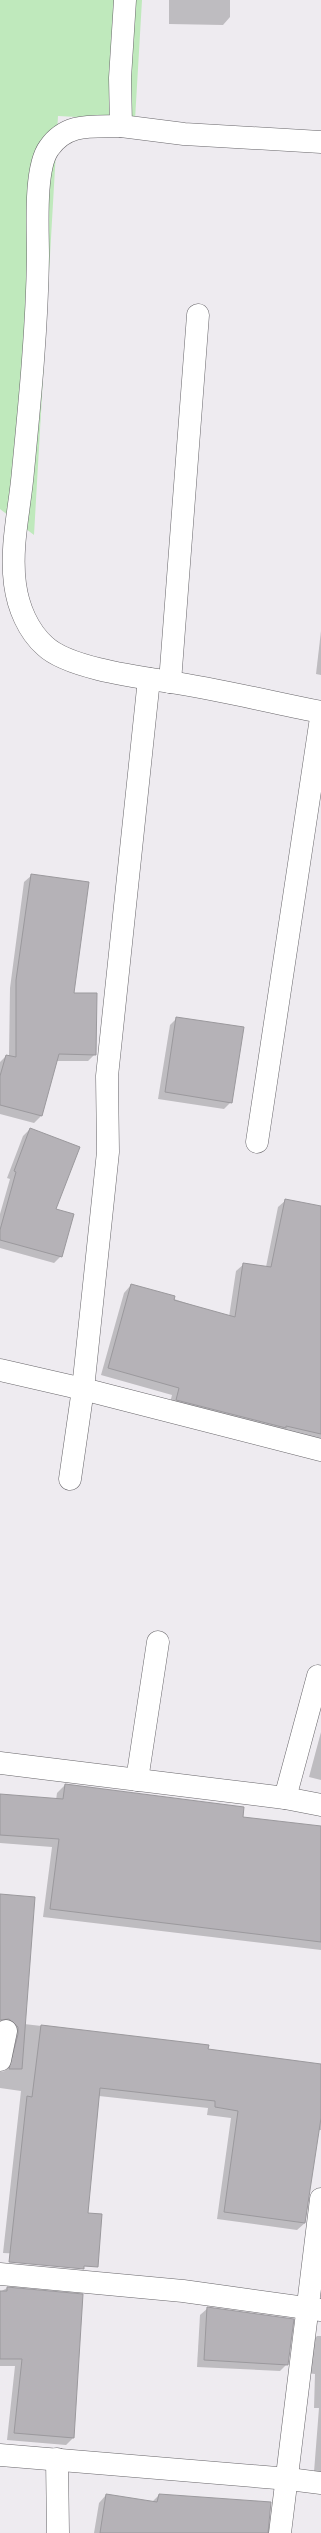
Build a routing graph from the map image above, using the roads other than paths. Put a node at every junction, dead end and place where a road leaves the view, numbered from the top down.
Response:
1 (125, 0) edge
2 (121, 126) junction
3 (321, 142) edge
4 (198, 315) dead end
5 (7, 526) edge
6 (160, 681) junction
7 (321, 712) edge
8 (321, 718) edge
9 (257, 1142) dead end
10 (0, 1370) edge
11 (83, 1389) junction
12 (321, 1450) edge
13 (70, 1479) dead end
14 (158, 1642) dead end
15 (318, 1676) dead end
16 (0, 1763) edge
17 (137, 1780) junction
18 (285, 1798) junction
19 (321, 1804) edge
20 (6, 2031) dead end
21 (0, 2060) edge
22 (321, 2199) edge
23 (0, 2274) edge
24 (314, 2310) edge
25 (0, 2456) edge
26 (57, 2459) junction
27 (288, 2479) junction
28 (321, 2483) edge
29 (58, 2533) edge
30 (280, 2533) edge

1 - 2 street
2 - 3 street
2 - 5 street
4 - 6 street
5 - 6 street
6 - 7 street
6 - 11 street
8 - 9 street
10 - 11 street
11 - 12 street
11 - 13 street
14 - 17 street
15 - 18 street
16 - 17 street
17 - 18 street
18 - 19 street
20 - 21 street
22 - 24 street
23 - 24 street
24 - 27 street
25 - 26 street
26 - 27 street
26 - 29 street
27 - 28 street
27 - 30 street

